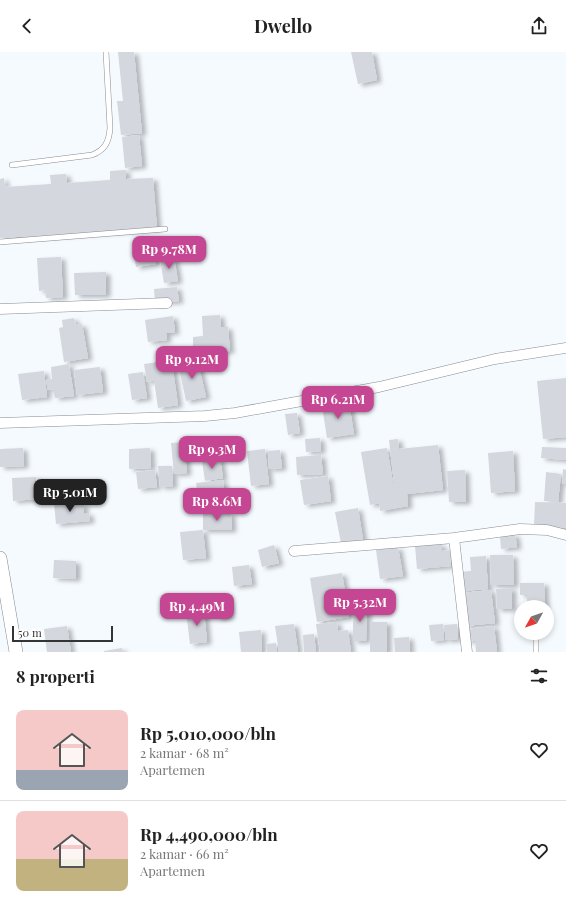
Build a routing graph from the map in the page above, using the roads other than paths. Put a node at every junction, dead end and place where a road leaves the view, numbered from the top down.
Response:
1 (106, 52) edge
2 (12, 165) dead end
3 (165, 229) dead end
4 (0, 242) edge
5 (167, 303) dead end
6 (0, 309) edge
7 (566, 348) edge
8 (0, 423) edge
9 (566, 534) edge
10 (454, 538) junction
11 (294, 551) dead end
12 (0, 558) edge
13 (536, 640) edge
14 (16, 652) edge
15 (467, 652) edge
16 (536, 652) edge

1 - 2 lane
3 - 4 lane
5 - 6 street
7 - 8 street
9 - 10 street
10 - 11 street
10 - 15 street
12 - 14 street
13 - 16 lane

